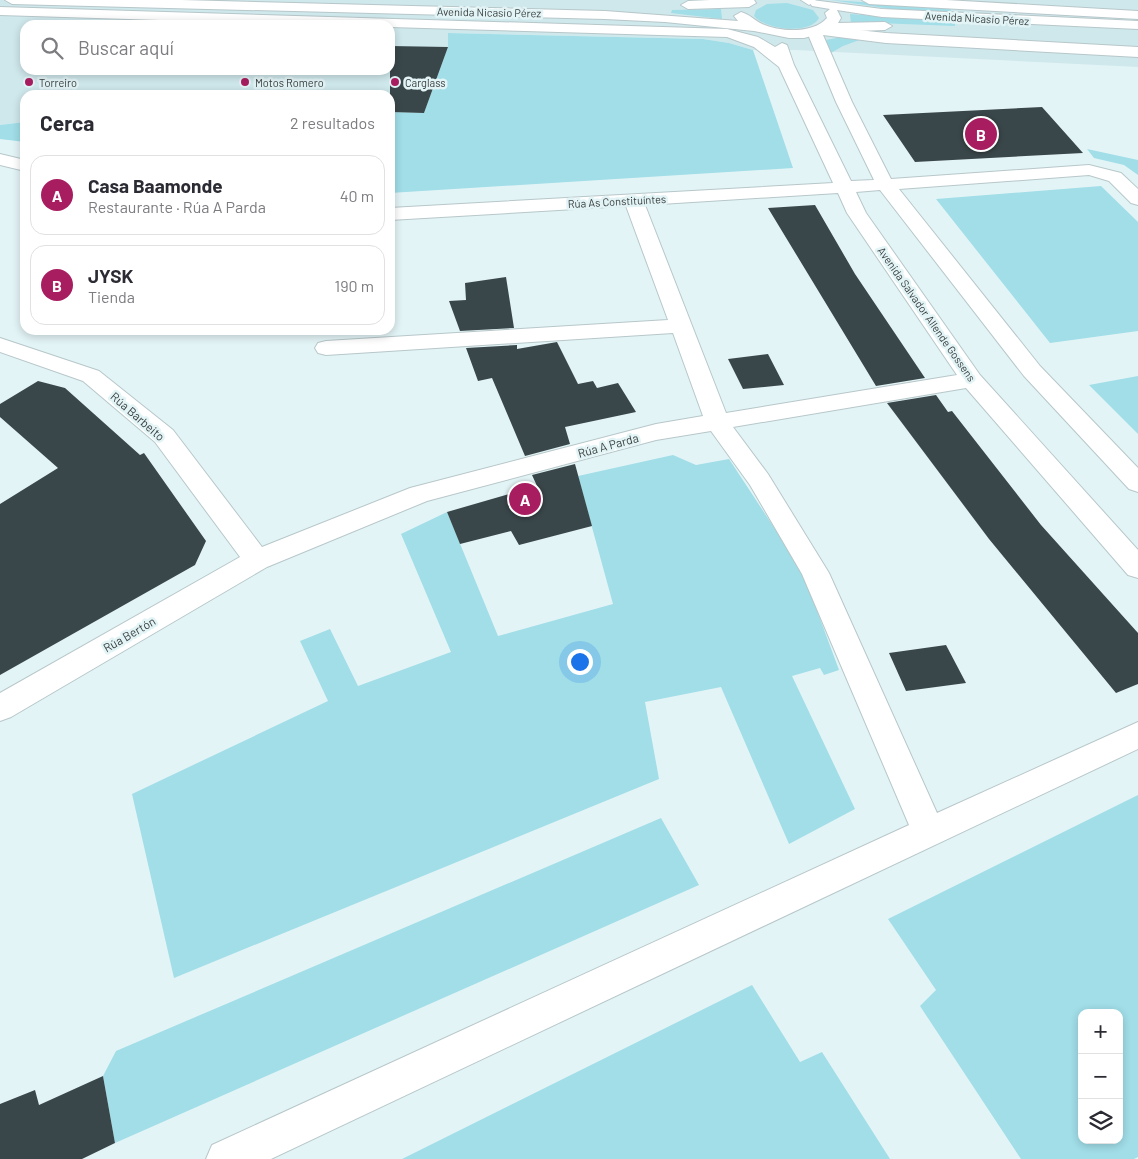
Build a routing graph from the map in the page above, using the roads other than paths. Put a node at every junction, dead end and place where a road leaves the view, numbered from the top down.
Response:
1 (12, 0) edge
2 (463, 0) edge
3 (869, 0) edge
4 (810, 1) edge
5 (753, 2) edge
6 (0, 11) edge
7 (606, 15) junction
8 (1138, 15) edge
9 (345, 20) edge
10 (395, 21) edge
11 (1052, 22) junction
12 (460, 23) junction
13 (1138, 26) edge
14 (759, 29) junction
15 (820, 30) junction
16 (1138, 37) edge
17 (886, 38) junction
18 (1138, 52) edge
19 (837, 57) junction
20 (786, 65) junction
21 (0, 159) edge
22 (20, 165) edge
23 (885, 184) junction
24 (844, 187) junction
25 (1138, 198) edge
26 (634, 201) junction
27 (395, 214) edge
28 (681, 326) junction
29 (0, 345) edge
30 (326, 348) dead end
31 (972, 380) junction
32 (717, 421) junction
33 (1138, 483) edge
34 (257, 560) junction
35 (1138, 568) edge
36 (0, 708) edge
37 (1138, 735) edge
38 (929, 833) junction
39 (226, 1159) edge

1 - 7 main road, Avenida Nicasio Pérez
2 - 5 main road, Avenida Nicasio Pérez
3 - 8 main road
4 - 11 main road, Avenida Nicasio Pérez
4 - 15 main road
5 - 14 main road, Avenida Salvador Allende Gossens
6 - 9 main road
7 - 12 main road
7 - 14 main road, Avenida Nicasio Pérez
8 - 11 main road
10 - 12 main road
11 - 13 main road, Avenida Nicasio Pérez
12 - 20 main road
14 - 15 main road, Avenida Nicasio Pérez
14 - 20 main road, Avenida Salvador Allende Gossens
15 - 16 main road, Avenida Nicasio Pérez
15 - 17 main road
15 - 19 main road
17 - 18 main road
17 - 19 main road
19 - 23 main road
20 - 24 main road, Avenida Salvador Allende Gossens
21 - 22 main road
23 - 24 main road, Rúa As Constituíntes
23 - 25 main road, Rúa As Constituíntes
23 - 33 main road
24 - 26 main road, Rúa As Constituíntes
24 - 31 main road, Avenida Salvador Allende Gossens
26 - 27 main road, Rúa As Constituíntes
26 - 28 main road
28 - 30 main road
28 - 32 main road
29 - 34 main road, Rúa Barbeito
31 - 32 main road, Rúa A Parda
31 - 35 main road, Avenida Salvador Allende Gossens
32 - 34 main road, Rúa A Parda
32 - 38 main road
34 - 36 main road, Rúa Bertón
37 - 38 main road
38 - 39 main road

